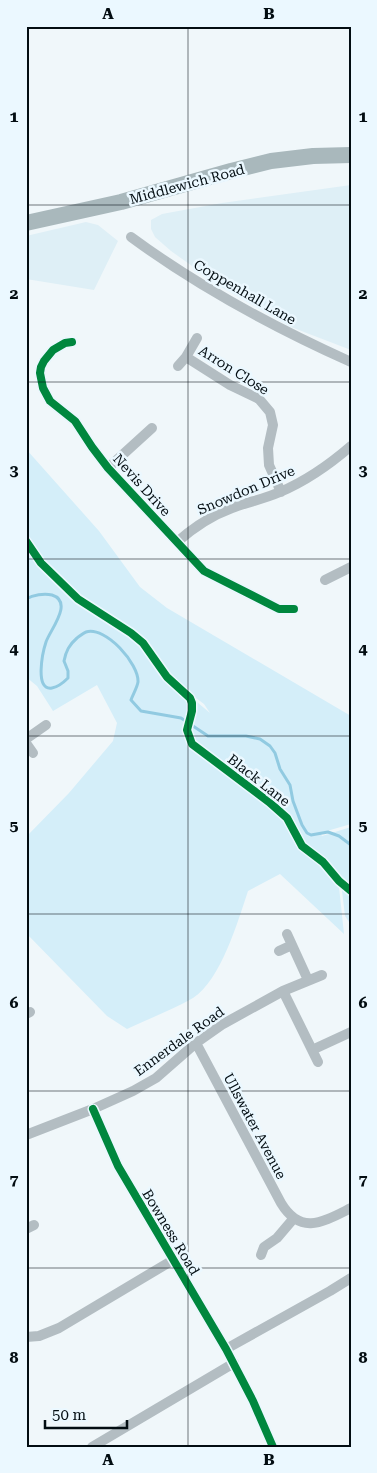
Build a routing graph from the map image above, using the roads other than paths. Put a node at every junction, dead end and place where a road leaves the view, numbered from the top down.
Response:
1 (351, 155) edge
2 (26, 223) edge
3 (131, 237) dead end
4 (197, 338) dead end
5 (72, 342) dead end
6 (186, 357) junction
7 (351, 362) edge
8 (178, 366) dead end
9 (152, 428) dead end
10 (351, 446) edge
11 (108, 468) junction
12 (281, 492) junction
13 (177, 542) junction
14 (351, 567) edge
15 (325, 580) dead end
16 (294, 609) dead end
17 (46, 725) dead end
18 (26, 739) edge
19 (26, 743) edge
20 (32, 753) dead end
21 (287, 934) dead end
22 (292, 945) junction
23 (278, 951) dead end
24 (322, 975) dead end
25 (308, 980) junction
26 (283, 991) junction
27 (350, 1033) edge
28 (196, 1043) junction
29 (312, 1050) junction
30 (318, 1062) dead end
31 (93, 1109) junction
32 (26, 1135) edge
33 (351, 1208) edge
34 (294, 1218) junction
35 (261, 1255) dead end
36 (173, 1260) junction
37 (351, 1278) edge
38 (26, 1337) edge
39 (226, 1349) junction
40 (234, 1364) junction
41 (92, 1447) edge
42 (273, 1447) edge

1 - 2 highway, Middlewich Road
3 - 7 street, Coppenhall Lane
4 - 6 street, Arron Close
5 - 11 street, Nevis Drive
6 - 8 street, Arron Close
6 - 12 street, Arron Close
9 - 11 street, Nevis Drive
10 - 12 street, Snowdon Drive
11 - 13 street, Nevis Drive
12 - 13 street, Snowdon Drive
13 - 16 street, Nevis Drive
14 - 15 street
17 - 18 street
19 - 20 street
21 - 22 street
22 - 23 street
22 - 25 street
24 - 25 street, Ennerdale Road
25 - 26 street, Ennerdale Road
26 - 28 street, Ennerdale Road
26 - 29 street
27 - 29 street
28 - 31 street, Ennerdale Road
28 - 34 street, Ullswater Avenue
29 - 30 street
31 - 32 street
31 - 36 street, Bowness Road
33 - 34 street
34 - 35 street
36 - 38 street
36 - 39 street, Bowness Road
37 - 39 street
39 - 40 street, Bowness Road
40 - 41 street
40 - 42 street, Bowness Road

